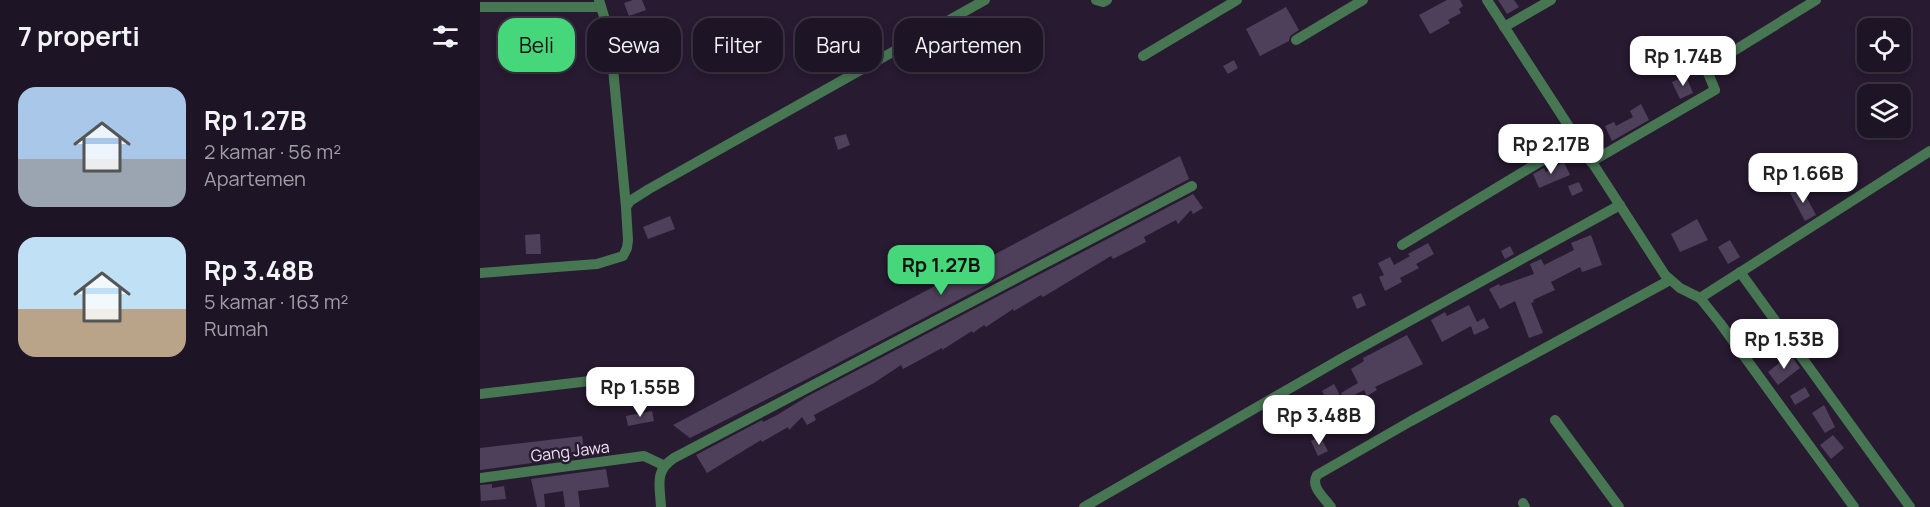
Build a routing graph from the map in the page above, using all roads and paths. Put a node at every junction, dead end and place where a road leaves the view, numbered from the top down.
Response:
1 (985, 0) edge
2 (1096, 0) edge
3 (1107, 0) edge
4 (1237, 0) edge
5 (1363, 0) edge
6 (1487, 0) edge
7 (1551, 0) edge
8 (1816, 0) edge
9 (600, 4) edge
10 (480, 7) edge
11 (1504, 27) junction
12 (1296, 40) dead end
13 (1143, 56) dead end
14 (1576, 140) junction
15 (1929, 152) edge
16 (1591, 162) junction
17 (1191, 186) dead end
18 (1620, 205) junction
19 (626, 207) junction
20 (1402, 245) dead end
21 (480, 273) edge
22 (1740, 273) junction
23 (1670, 280) junction
24 (1700, 298) junction
25 (598, 381) dead end
26 (480, 394) edge
27 (1555, 420) dead end
28 (663, 465) junction
29 (480, 478) edge
30 (661, 507) edge
31 (1084, 507) edge
32 (1331, 507) edge
33 (1619, 507) edge
34 (1854, 507) edge
35 (1910, 507) edge

1 - 19 street
2 - 3 street
4 - 13 street
5 - 12 street
6 - 11 street
7 - 11 street
8 - 16 street
9 - 10 street
9 - 19 street
11 - 14 street
14 - 16 street
14 - 20 street
15 - 22 street
16 - 18 street
17 - 28 street
18 - 23 street
18 - 31 street
19 - 21 street
22 - 24 street
22 - 35 street
23 - 24 street
23 - 32 street
24 - 34 street
25 - 26 street
27 - 33 street
28 - 29 street, Gang Jawa
28 - 30 street

